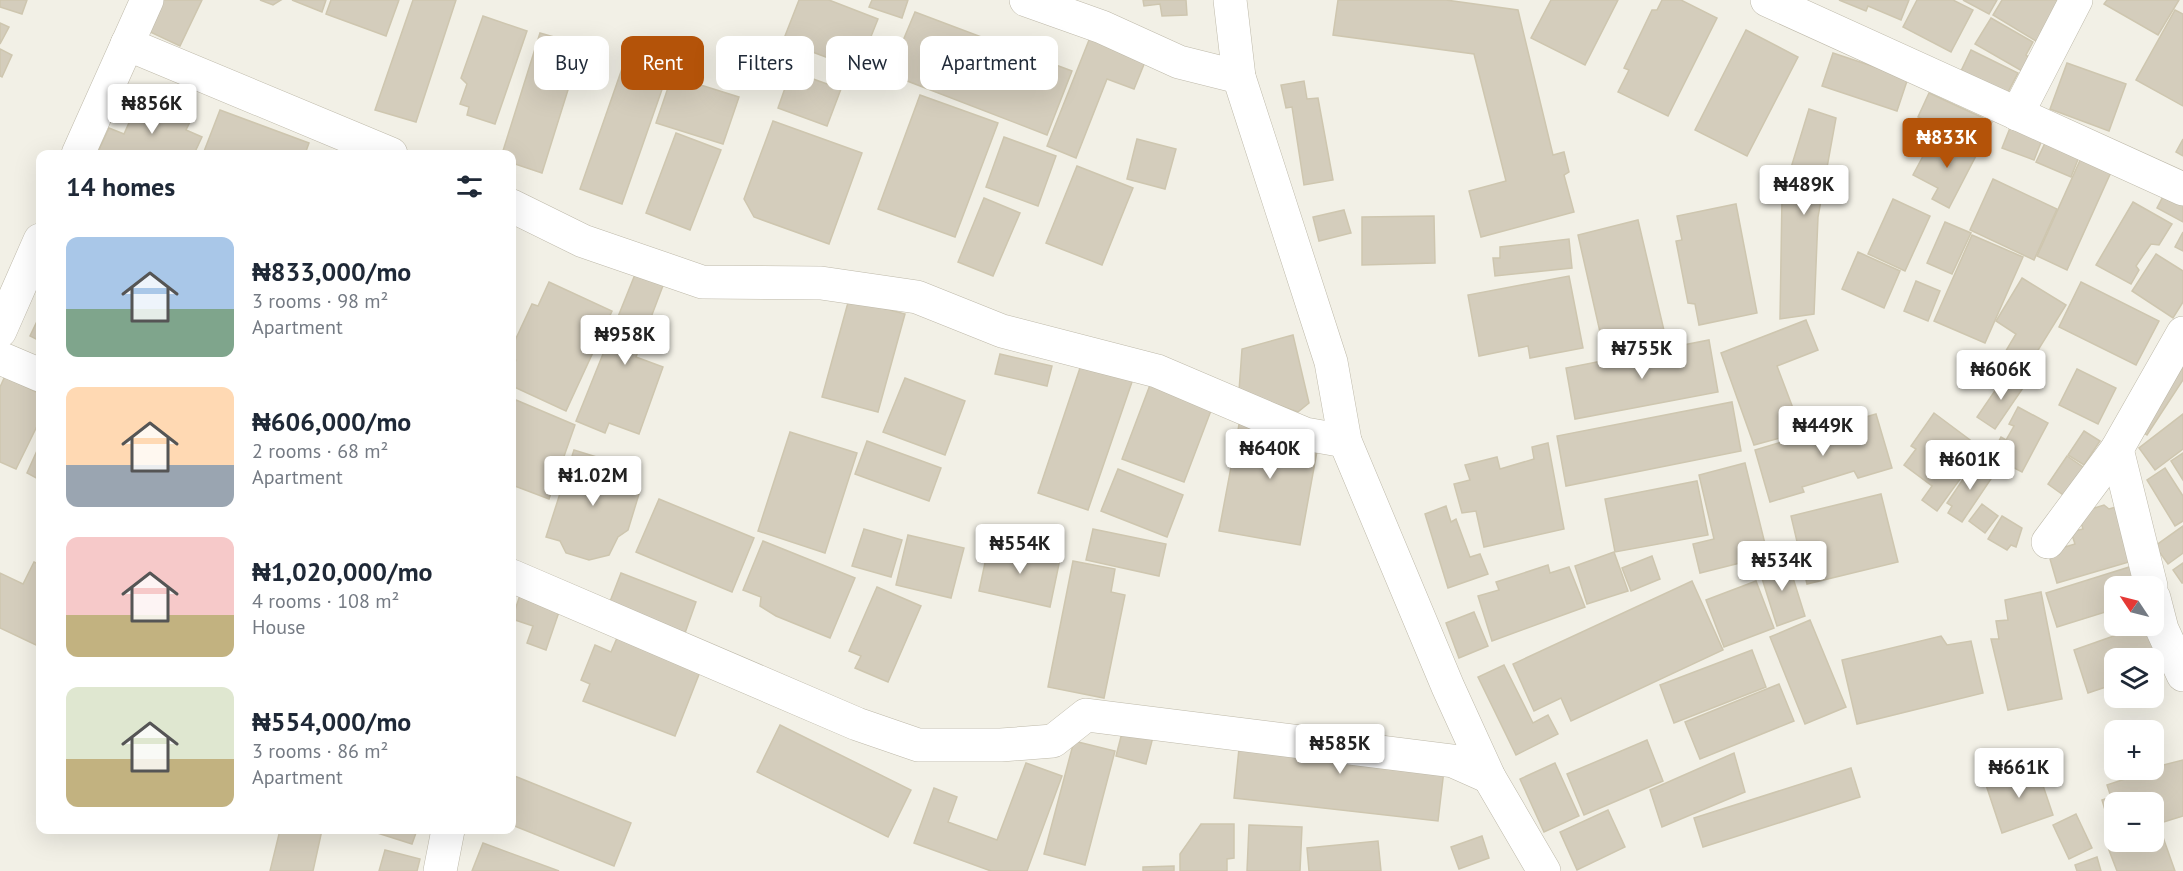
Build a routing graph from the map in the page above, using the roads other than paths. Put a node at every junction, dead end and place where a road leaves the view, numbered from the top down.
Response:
1 (147, 0) edge
2 (1026, 0) edge
3 (1230, 0) edge
4 (1767, 0) edge
5 (2076, 0) edge
6 (127, 44) junction
7 (1239, 77) junction
8 (2016, 114) junction
9 (80, 150) edge
10 (381, 150) edge
11 (2183, 189) edge
12 (516, 208) edge
13 (36, 249) edge
14 (0, 331) edge
15 (2183, 333) edge
16 (0, 358) edge
17 (36, 373) edge
18 (1345, 441) junction
19 (2117, 449) junction
20 (2048, 542) dead end
21 (2149, 576) edge
22 (516, 578) edge
23 (2164, 633) edge
24 (2183, 675) edge
25 (1489, 777) junction
26 (447, 834) edge
27 (440, 871) edge
28 (1544, 871) edge

1 - 6 street
2 - 7 street
3 - 7 street
4 - 8 street
5 - 8 street
6 - 9 street
6 - 10 street
7 - 18 street
8 - 11 street
12 - 18 street
13 - 14 street
15 - 19 street
16 - 17 street
18 - 25 street
19 - 20 street
19 - 21 street
22 - 25 street
23 - 24 street
25 - 28 street
26 - 27 street

